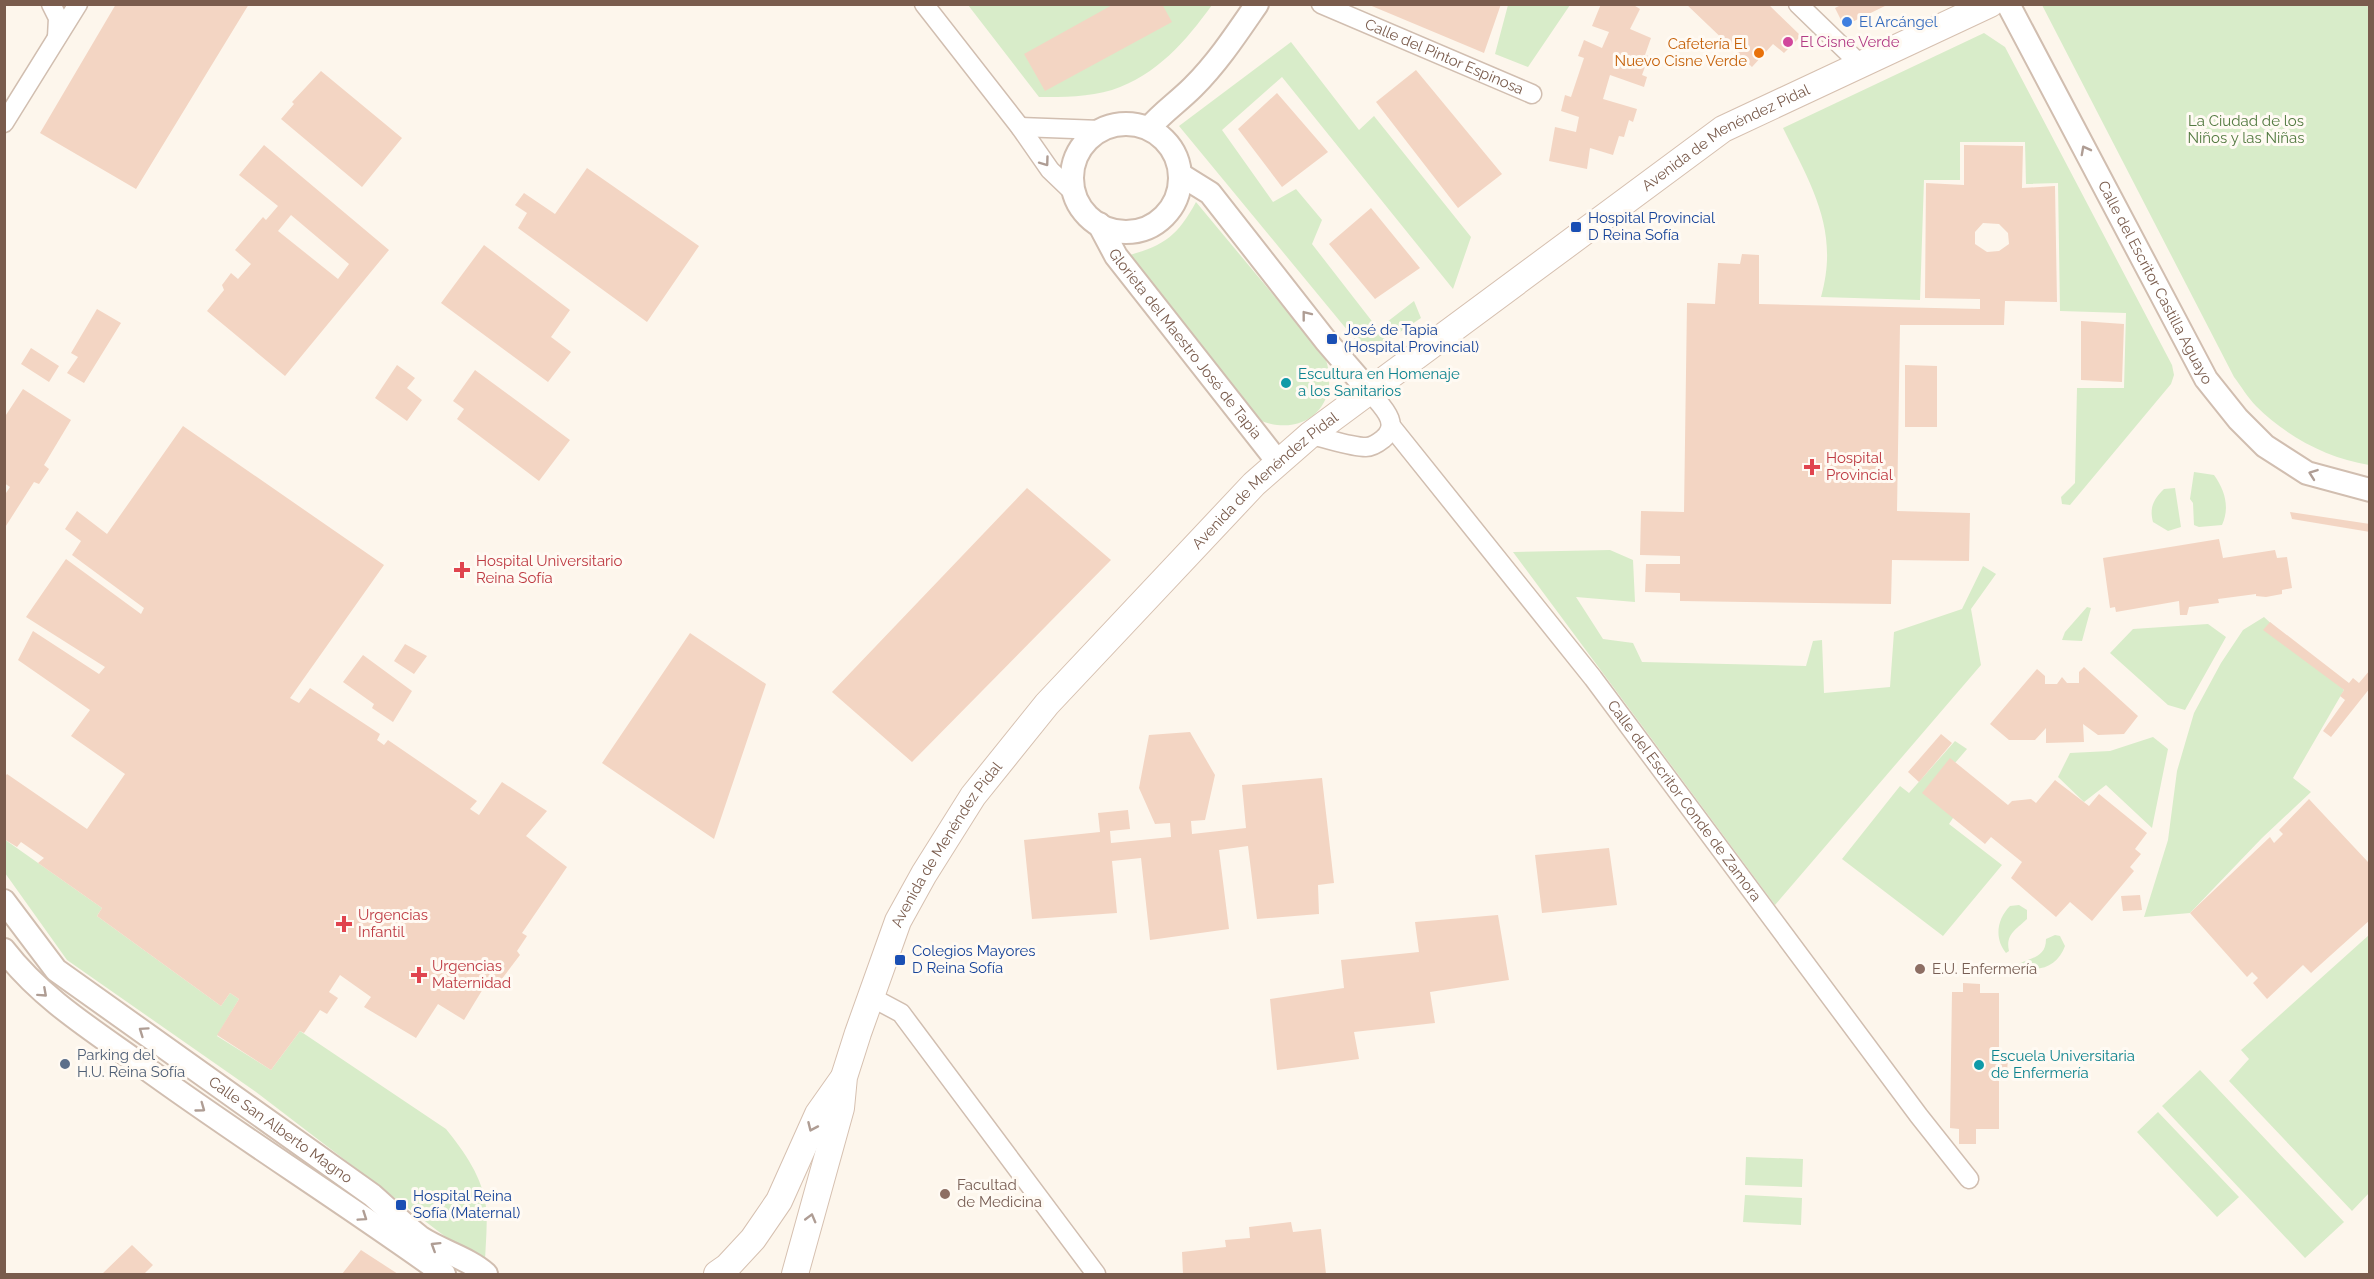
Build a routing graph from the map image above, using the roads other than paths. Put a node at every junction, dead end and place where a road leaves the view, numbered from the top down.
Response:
1 (51, 4) edge
2 (78, 4) edge
3 (924, 4) edge
4 (1257, 4) edge
5 (1321, 4) edge
6 (1798, 4) edge
7 (1990, 4) edge
8 (2008, 4) edge
9 (57, 38) junction
10 (1861, 64) junction
11 (1532, 94) dead end
12 (4, 123) edge
13 (1020, 127) junction
14 (1149, 128) junction
15 (1101, 130) junction
16 (1180, 174) junction
17 (1074, 193) junction
18 (1099, 224) junction
19 (1370, 392) junction
20 (1391, 426) junction
21 (1310, 435) junction
22 (1278, 462) junction
23 (2370, 490) edge
24 (4, 901) edge
25 (4, 950) edge
26 (871, 997) junction
27 (844, 1077) junction
28 (1969, 1179) dead end
29 (444, 1275) edge
30 (486, 1275) edge
31 (717, 1275) edge
32 (795, 1275) edge
33 (1096, 1275) edge

1 - 9 street
2 - 9 street
3 - 13 street, Glorieta del Maestro José de Tapia
4 - 14 street
5 - 11 street, Calle del Pintor Espinosa
6 - 10 street
7 - 10 main road, Avenida de Menéndez Pidal
23 -> 8 street, Calle del Escritor Castilla Aguayo
9 - 12 street
10 - 19 main road, Avenida de Menéndez Pidal
13 - 15 street
13 -> 17 street, Glorieta del Maestro José de Tapia
14 - 15 street
14 - 16 street
15 - 17 street
16 - 18 street, Glorieta del Maestro José de Tapia
19 -> 16 street
17 - 18 street, Glorieta del Maestro José de Tapia
18 - 22 street, Glorieta del Maestro José de Tapia
19 - 20 street, Calle del Escritor Conde de Zamora
19 - 21 main road, Avenida de Menéndez Pidal
20 - 21 street
20 - 28 street, Calle del Escritor Conde de Zamora
21 - 22 main road, Avenida de Menéndez Pidal
22 - 26 main road, Avenida de Menéndez Pidal
30 -> 24 street, Calle San Alberto Magno
25 -> 29 street, Calle San Alberto Magno
26 - 27 main road, Avenida de Menéndez Pidal
26 - 33 street
27 -> 31 main road, Avenida de Menéndez Pidal
32 -> 27 main road, Avenida de Menéndez Pidal

